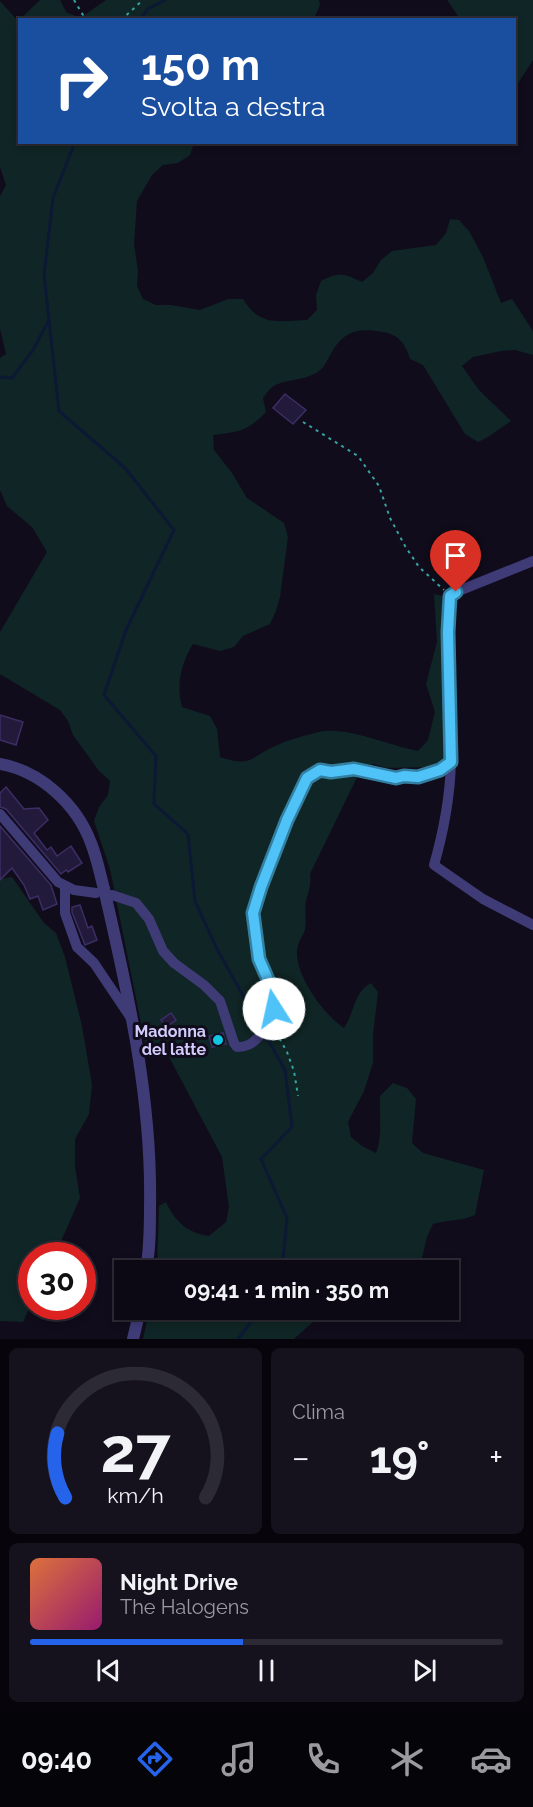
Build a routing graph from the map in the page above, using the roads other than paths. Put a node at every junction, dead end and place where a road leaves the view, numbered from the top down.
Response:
1 (533, 561) edge
2 (451, 762) junction
3 (0, 764) edge
4 (0, 814) edge
5 (65, 886) junction
6 (105, 894) junction
7 (533, 925) edge
8 (132, 1018) junction
9 (148, 1260) edge
10 (138, 1320) edge
11 (133, 1339) edge

1 - 2 street
2 - 6 street
2 - 7 street
3 - 6 street
4 - 5 street
5 - 6 street
5 - 8 street
6 - 8 street
8 - 9 street
10 - 11 street

